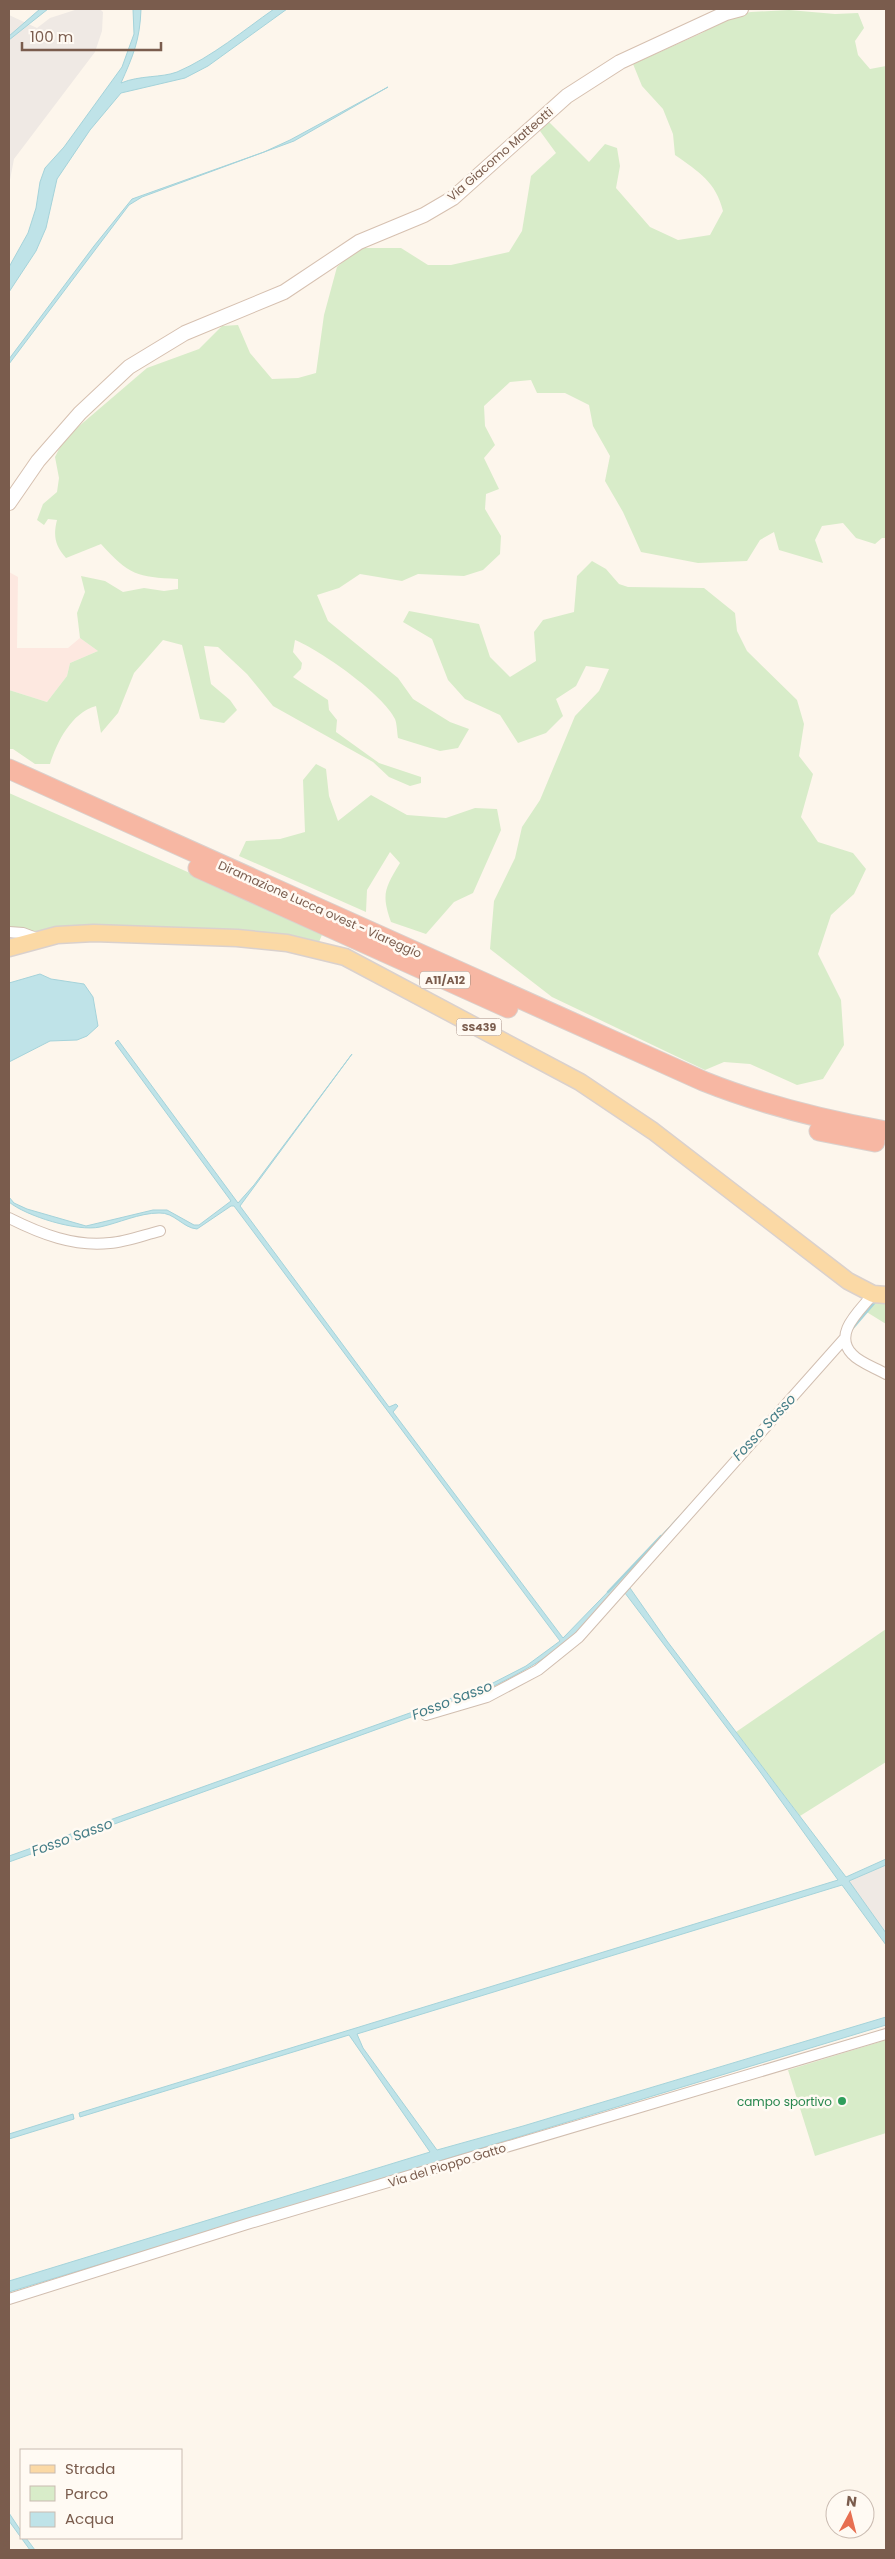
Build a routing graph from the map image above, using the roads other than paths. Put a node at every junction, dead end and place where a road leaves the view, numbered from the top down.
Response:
1 (741, 9) edge
2 (9, 503) edge
3 (9, 769) edge
4 (9, 783) edge
5 (68, 803) junction
6 (9, 932) edge
7 (39, 939) junction
8 (9, 948) edge
9 (703, 1088) junction
10 (886, 1132) edge
11 (886, 1144) edge
12 (9, 1218) edge
13 (160, 1231) dead end
14 (880, 1295) edge
15 (844, 1339) junction
16 (886, 1374) edge
17 (426, 1714) dead end
18 (886, 2034) edge
19 (9, 2299) edge

1 - 2 main road, Via Giacomo Matteotti
3 - 5 highway, Diramazione Lucca ovest - Viareggio / A11/A12
4 - 5 highway, Diramazione Lucca ovest - Viareggio / A11/A12
5 - 9 highway, Diramazione Lucca ovest - Viareggio / A11/A12
5 - 9 highway, Diramazione Lucca ovest - Viareggio / A11/A12
6 - 7 street
7 - 8 main road, SS439
7 - 14 main road, SS439
9 - 10 highway, Diramazione Lucca ovest - Viareggio / A11/A12
9 - 11 highway, Diramazione Lucca ovest - Viareggio / A11/A12
12 - 13 street
14 - 15 street
15 - 16 street
15 - 17 street
18 - 19 street, Via del Pioppo Gatto

